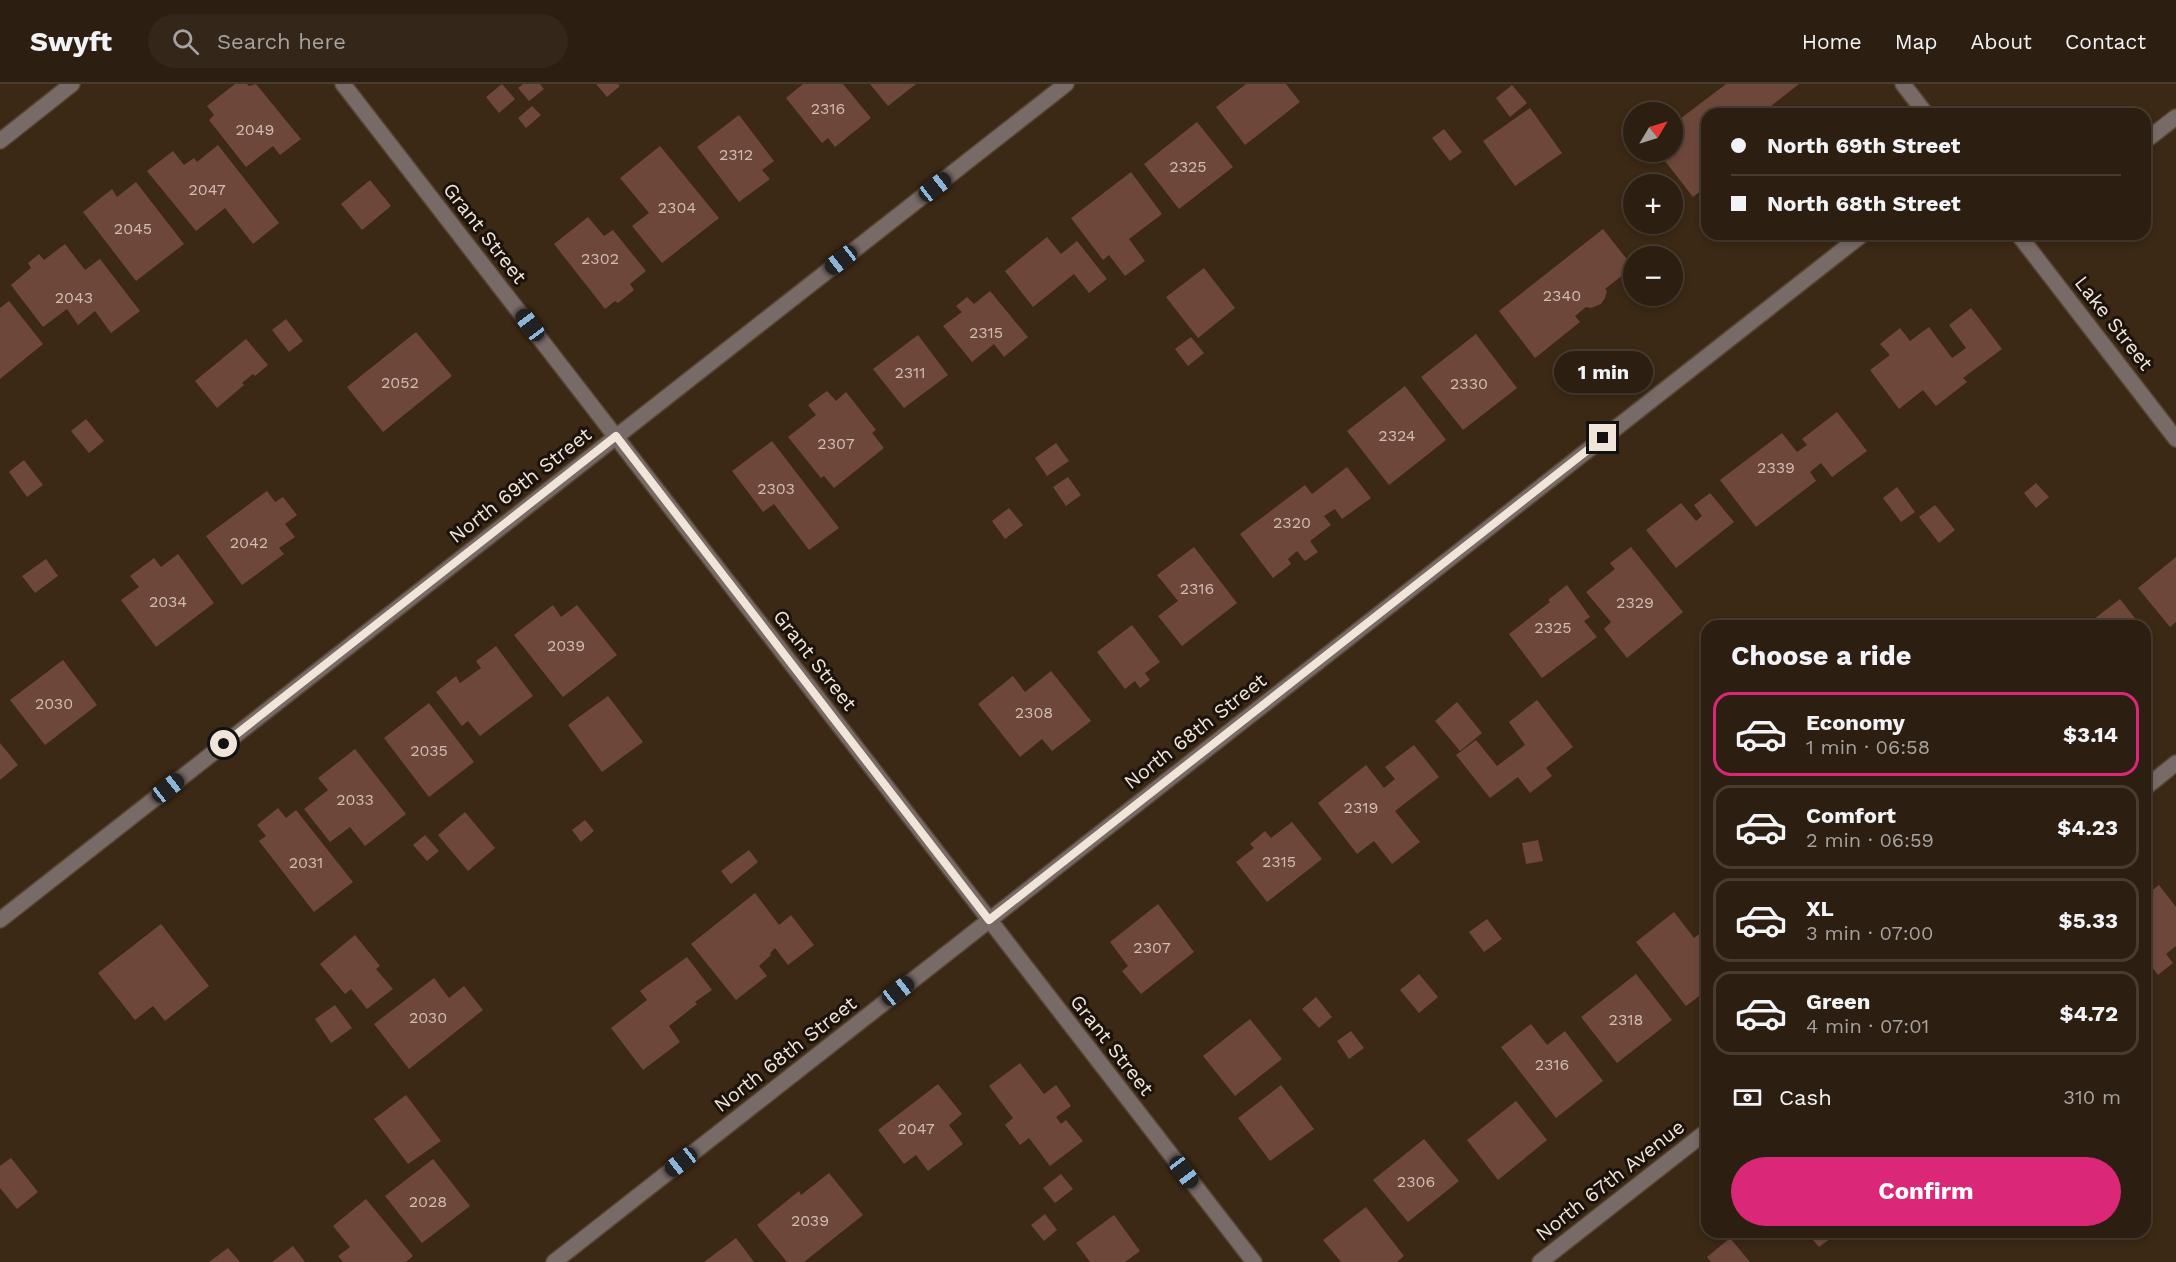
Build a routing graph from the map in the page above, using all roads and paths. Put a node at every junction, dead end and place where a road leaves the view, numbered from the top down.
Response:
1 (72, 84) edge
2 (343, 84) edge
3 (1066, 84) edge
4 (1902, 84) edge
5 (1921, 108) edge
6 (2176, 117) edge
7 (2151, 136) edge
8 (0, 141) edge
9 (1855, 240) edge
10 (2025, 240) edge
11 (616, 436) junction
12 (2176, 439) edge
13 (2176, 764) edge
14 (2151, 783) edge
15 (0, 920) edge
16 (989, 920) junction
17 (1701, 1136) edge
18 (554, 1262) edge
19 (1254, 1262) edge
20 (1539, 1262) edge

1 - 8 street
2 - 11 street, Grant Street
3 - 11 street, North 69th Street
4 - 5 street
6 - 7 street
9 - 16 street, North 68th Street
10 - 12 street, Lake Street
11 - 15 street, North 69th Street
11 - 16 street, Grant Street
13 - 14 street
16 - 18 street, North 68th Street
16 - 19 street, Grant Street
17 - 20 street, North 67th Avenue

